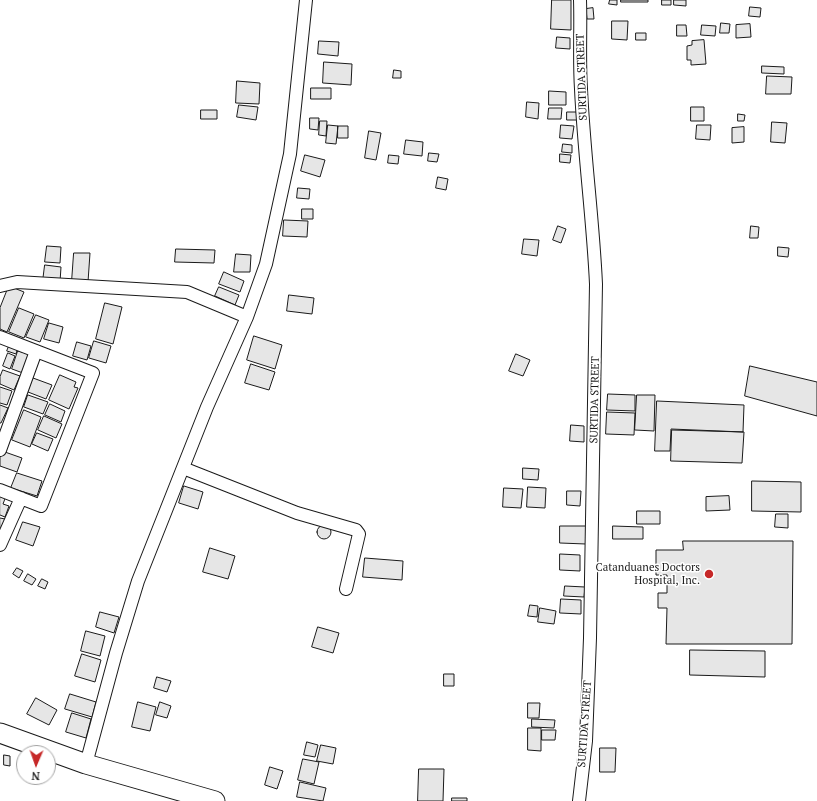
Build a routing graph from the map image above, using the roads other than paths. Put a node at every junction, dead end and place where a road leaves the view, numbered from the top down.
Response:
1 (306, 0) edge
2 (580, 0) edge
3 (0, 286) edge
4 (247, 317) junction
5 (0, 336) edge
6 (36, 351) junction
7 (0, 450) edge
8 (183, 468) junction
9 (0, 490) edge
10 (21, 498) junction
11 (0, 545) edge
12 (346, 589) dead end
13 (0, 733) edge
14 (86, 764) junction
15 (215, 801) edge
16 (579, 801) edge

1 - 4 street
2 - 16 street, SURTIDA STREET
3 - 4 street
4 - 8 street
5 - 6 street
6 - 7 street
6 - 10 street
8 - 12 street
8 - 14 street
9 - 10 street
10 - 11 street
13 - 14 main road
14 - 15 main road

